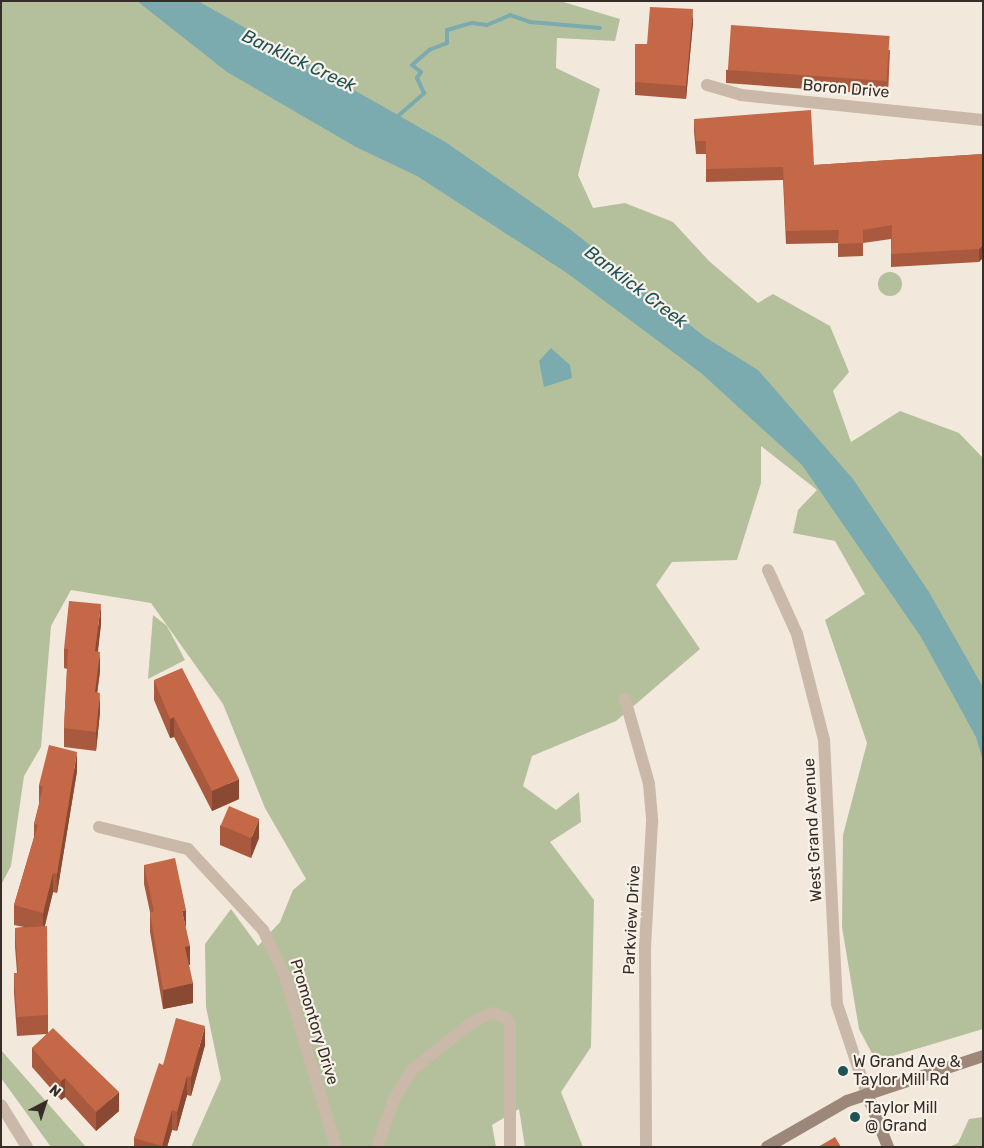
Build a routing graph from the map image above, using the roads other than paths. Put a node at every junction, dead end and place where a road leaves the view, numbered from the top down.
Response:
1 (707, 85) dead end
2 (983, 120) edge
3 (768, 570) dead end
4 (625, 699) dead end
5 (99, 826) dead end
6 (983, 1056) edge
7 (866, 1094) junction
8 (1, 1105) edge
9 (27, 1147) edge
10 (336, 1147) edge
11 (377, 1147) edge
12 (510, 1147) edge
13 (646, 1147) edge
14 (766, 1147) edge
15 (888, 1147) edge

1 - 2 street, Boron Drive
3 - 7 street, West Grand Avenue
4 - 13 street, Parkview Drive
5 - 10 street, Promontory Drive
6 - 7 main road
7 - 14 main road
7 - 15 main road
8 - 9 street
11 - 12 street

